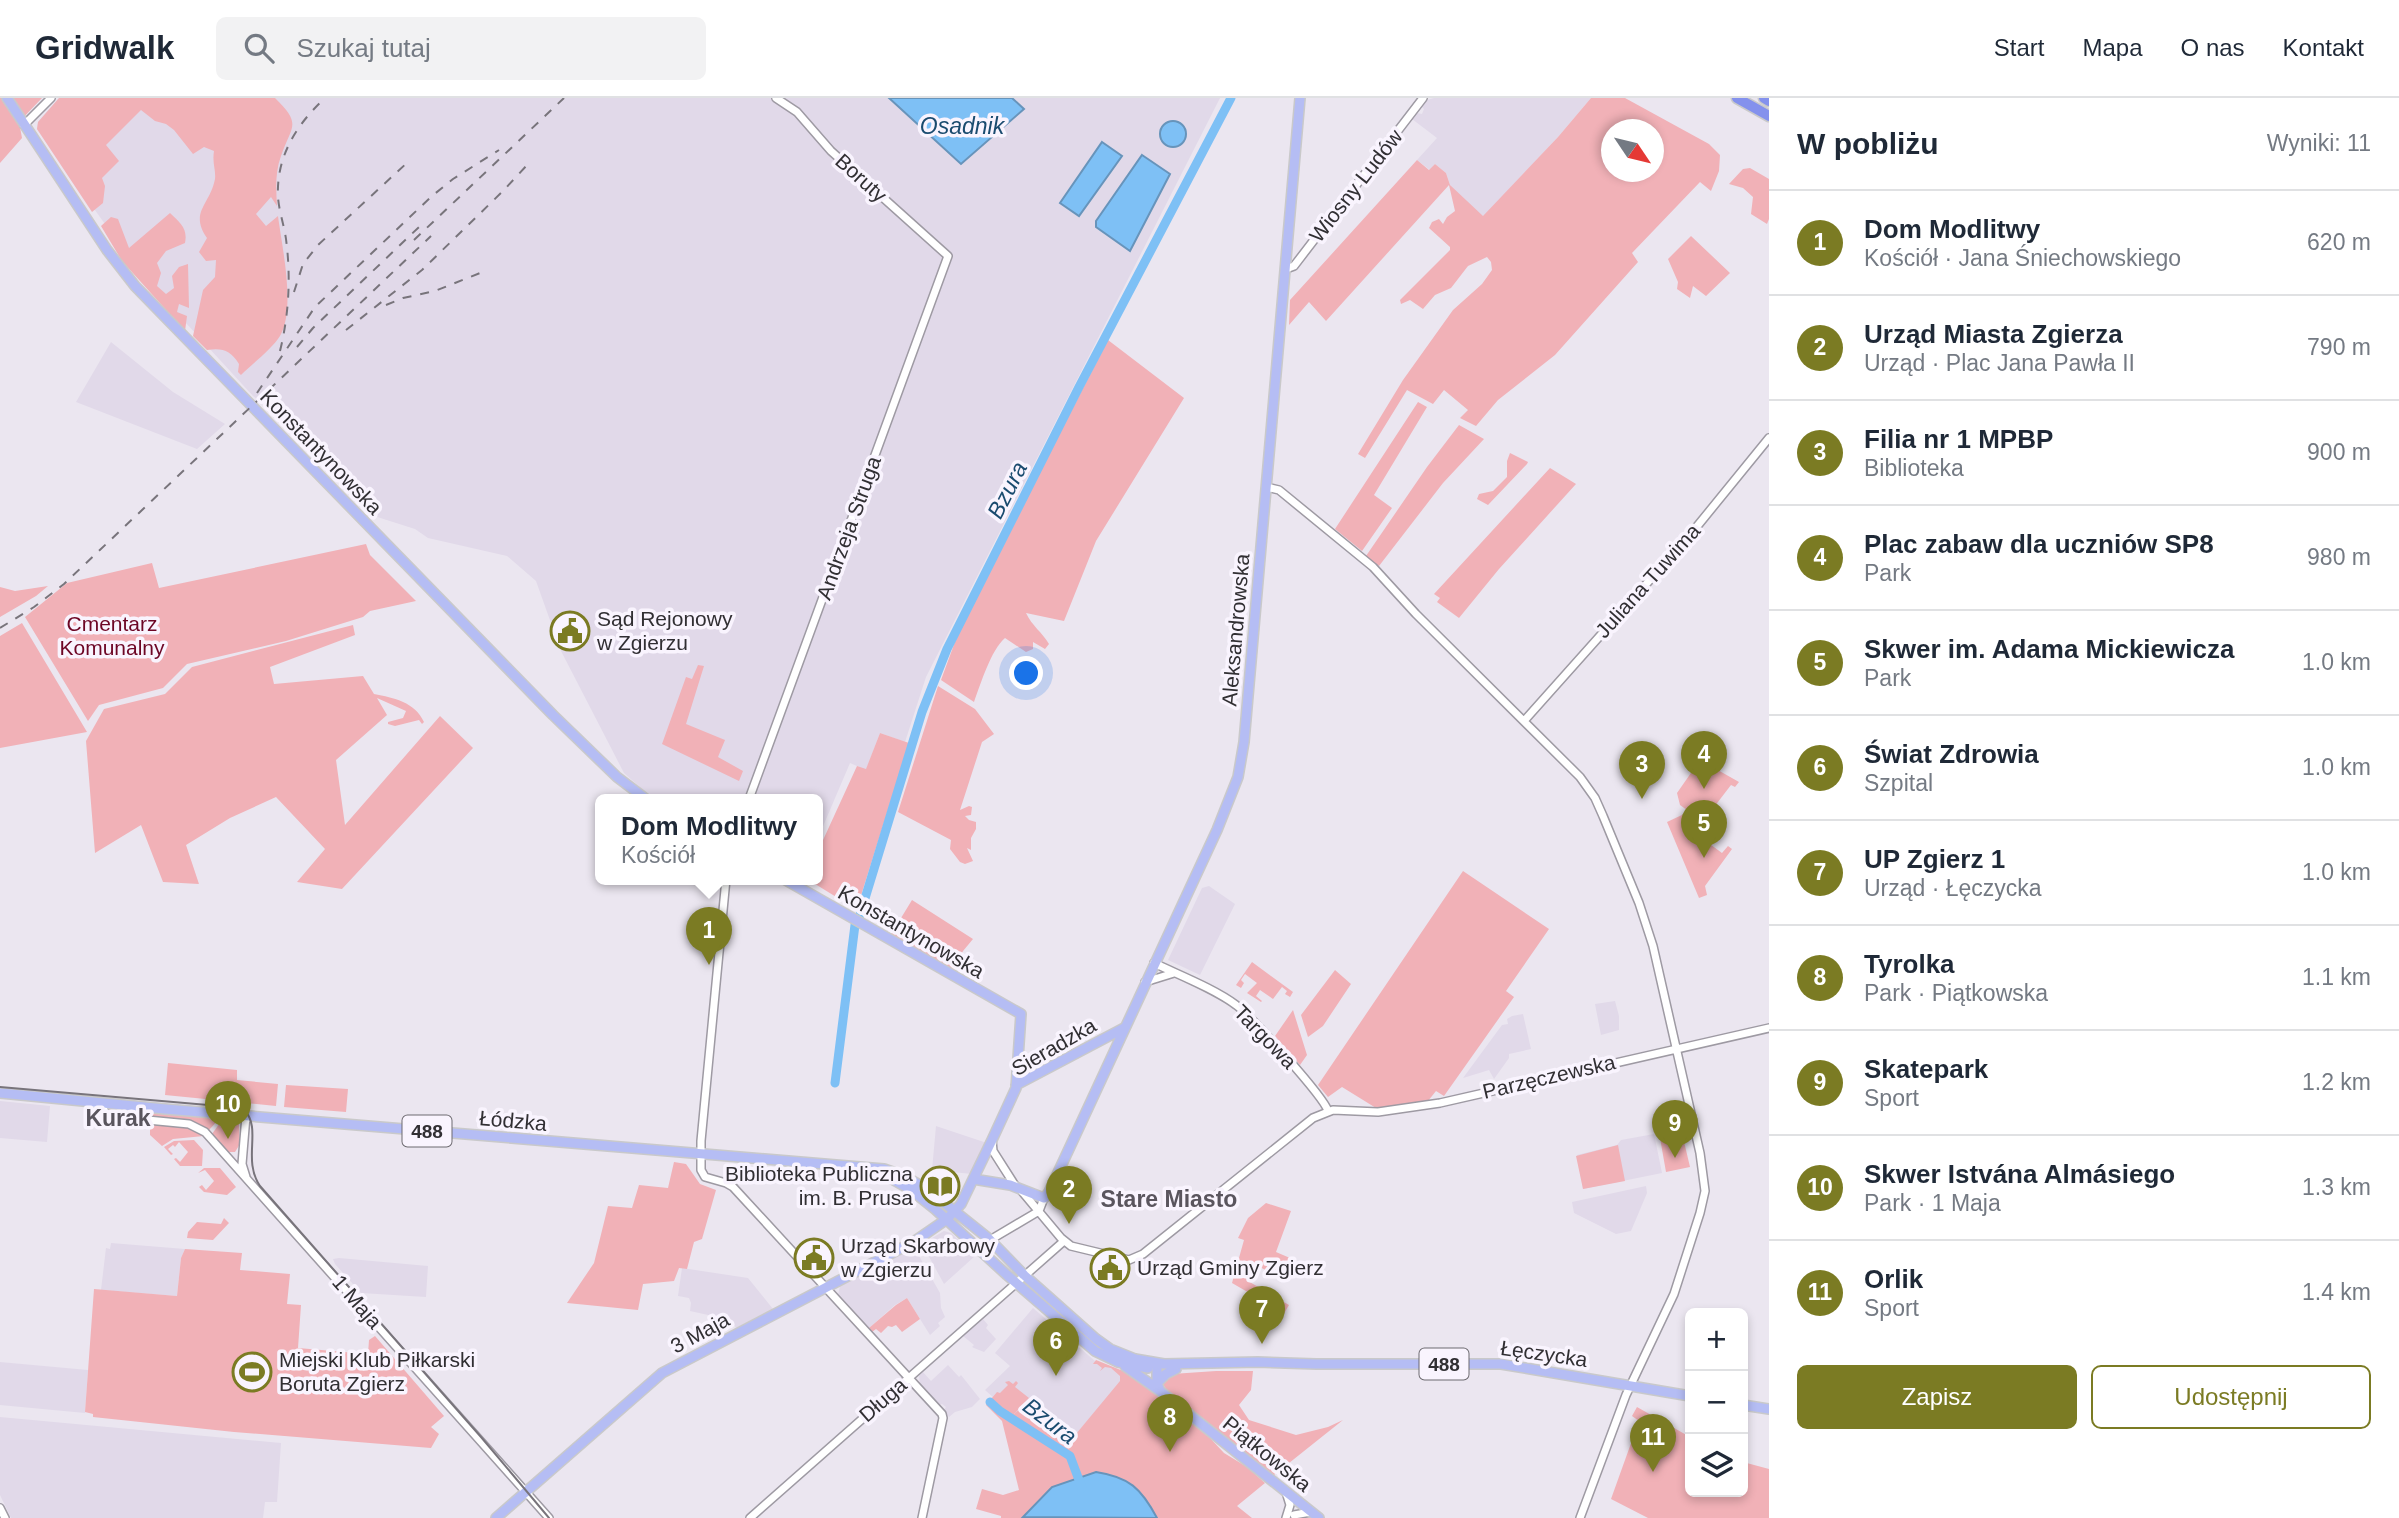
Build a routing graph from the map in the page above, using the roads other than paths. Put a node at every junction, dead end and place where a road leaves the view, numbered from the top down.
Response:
1 (7, 98) edge
2 (51, 98) edge
3 (776, 98) edge
4 (1300, 98) edge
5 (1423, 98) edge
6 (1737, 98) edge
7 (1764, 98) edge
8 (1769, 101) edge
9 (1769, 116) edge
10 (24, 125) junction
11 (948, 256) joint
12 (1286, 268) junction
13 (1769, 438) edge
14 (1266, 487) junction
15 (1524, 721) junction
16 (639, 794) edge
17 (751, 794) edge
18 (725, 885) edge
19 (794, 885) edge
20 (1154, 963) junction
21 (1174, 974) junction
22 (1145, 982) junction
23 (1124, 1028) junction
24 (1769, 1028) edge
25 (1676, 1049) junction
26 (1019, 1061) junction
27 (1034, 1074) junction
28 (1016, 1084) junction
29 (0, 1093) edge
30 (93, 1102) junction
31 (1327, 1109) junction
32 (246, 1116) junction
33 (992, 1140) junction
34 (224, 1153) junction
35 (701, 1154) junction
36 (243, 1159) junction
37 (856, 1168) junction
38 (973, 1179) junction
39 (248, 1181) junction
40 (1018, 1188) junction
41 (1044, 1198) junction
42 (955, 1211) junction
43 (1039, 1212) junction
44 (947, 1219) junction
45 (990, 1240) junction
46 (1064, 1241) junction
47 (1024, 1275) junction
48 (1016, 1283) junction
49 (825, 1288) junction
50 (1118, 1362) junction
51 (1244, 1364) junction
52 (1157, 1366) junction
53 (1176, 1369) junction
54 (908, 1378) junction
55 (1631, 1386) junction
56 (1158, 1387) junction
57 (1685, 1395) edge
58 (1748, 1406) edge
59 (1769, 1409) edge
60 (1285, 1491) junction
61 (526, 1492) junction
62 (1298, 1501) junction
63 (0, 1508) edge
64 (1290, 1515) edge
65 (1315, 1515) edge
66 (5, 1518) edge
67 (496, 1518) edge
68 (549, 1518) edge
69 (750, 1518) edge
70 (922, 1518) edge
71 (1580, 1518) edge

1 - 10 main road, Konstantynowska
2 - 10 street
3 - 11 street, Boruty
4 - 12 main road, Aleksandrowska
5 - 12 street, Wiosny Ludów
6 - 9 highway
7 - 8 highway
10 - 16 main road, Konstantynowska
11 - 17 street, Andrzeja Struga
12 - 14 main road, Aleksandrowska
13 - 15 street, Juliana Tuwima
14 - 15 street
14 - 20 main road, Aleksandrowska
15 - 25 street
18 - 35 street
19 - 26 main road, Konstantynowska
20 - 21 street, Targowa
20 - 22 main road, Aleksandrowska
21 - 22 street
21 - 31 street, Targowa
22 - 23 main road, Aleksandrowska
23 - 27 main road, Sieradzka
23 - 41 main road, Aleksandrowska
24 - 25 street, Parzęczewska
25 - 31 street, Parzęczewska
25 - 55 street
26 - 27 main road
26 - 28 main road
27 - 28 main road, Sieradzka
28 - 33 main road, Sieradzka
29 - 30 main road, Łódzka / 488
30 - 32 main road, Łódzka / 488
30 - 34 street, 1 Maja
31 - 46 street
32 - 35 main road, Łódzka / 488
32 - 36 street, 1 Maja
33 - 38 main road, Sieradzka
33 - 40 street
34 - 36 street
34 - 39 street, 1 Maja
35 - 37 main road, Łódzka / 488
35 - 49 street
36 - 39 street, 1 Maja
37 - 42 main road, 488
37 - 44 main road, 488
38 - 40 main road
38 - 42 main road, Sieradzka
39 - 61 street, 1 Maja
40 - 41 main road
40 - 43 street
41 - 43 street
42 - 44 main road, 3 Maja
42 - 45 main road, 488
43 - 45 street
43 - 46 street
44 - 48 main road, 488
44 - 49 main road, 3 Maja
45 - 47 main road, 488
46 - 47 street, Długa
47 - 48 street, Długa
47 - 52 main road, 488
48 - 50 main road, 488
48 - 54 street, Długa
49 - 54 street
49 - 61 main road, 3 Maja
50 - 52 main road, 488
50 - 56 main road, Piątkowska
51 - 52 main road, 488
51 - 53 main road, 488
51 - 55 main road, Łęczycka / 488
52 - 53 main road, 488
52 - 56 main road
53 - 56 main road
54 - 69 street, Długa
54 - 70 street
55 - 57 main road, Łęczycka / 488
55 - 71 street
56 - 60 main road, Piątkowska
58 - 59 main road
60 - 62 main road, Piątkowska
60 - 64 street
61 - 67 main road, 3 Maja
61 - 68 street, 1 Maja
62 - 64 street
62 - 65 main road, Piątkowska
63 - 66 street
64 - 65 street

